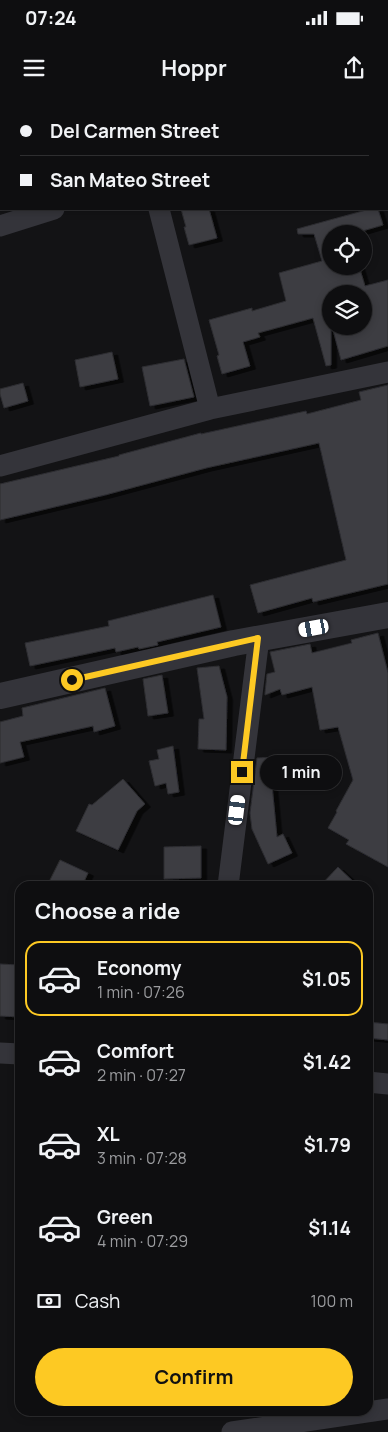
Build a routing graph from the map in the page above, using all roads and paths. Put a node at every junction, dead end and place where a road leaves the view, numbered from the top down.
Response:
1 (51, 210) edge
2 (159, 210) edge
3 (0, 226) edge
4 (388, 372) edge
5 (210, 409) junction
6 (0, 466) edge
7 (388, 615) edge
8 (258, 638) junction
9 (0, 696) edge
10 (229, 881) edge
11 (0, 1053) edge
12 (15, 1054) edge
13 (373, 1082) edge
14 (388, 1084) edge
15 (388, 1409) edge
16 (373, 1411) edge
17 (341, 1416) edge
18 (232, 1432) edge

1 - 3 street
2 - 5 street
4 - 5 street
5 - 6 street
7 - 8 street
8 - 9 street
8 - 10 street
11 - 12 street
13 - 14 street
15 - 16 street
17 - 18 street

